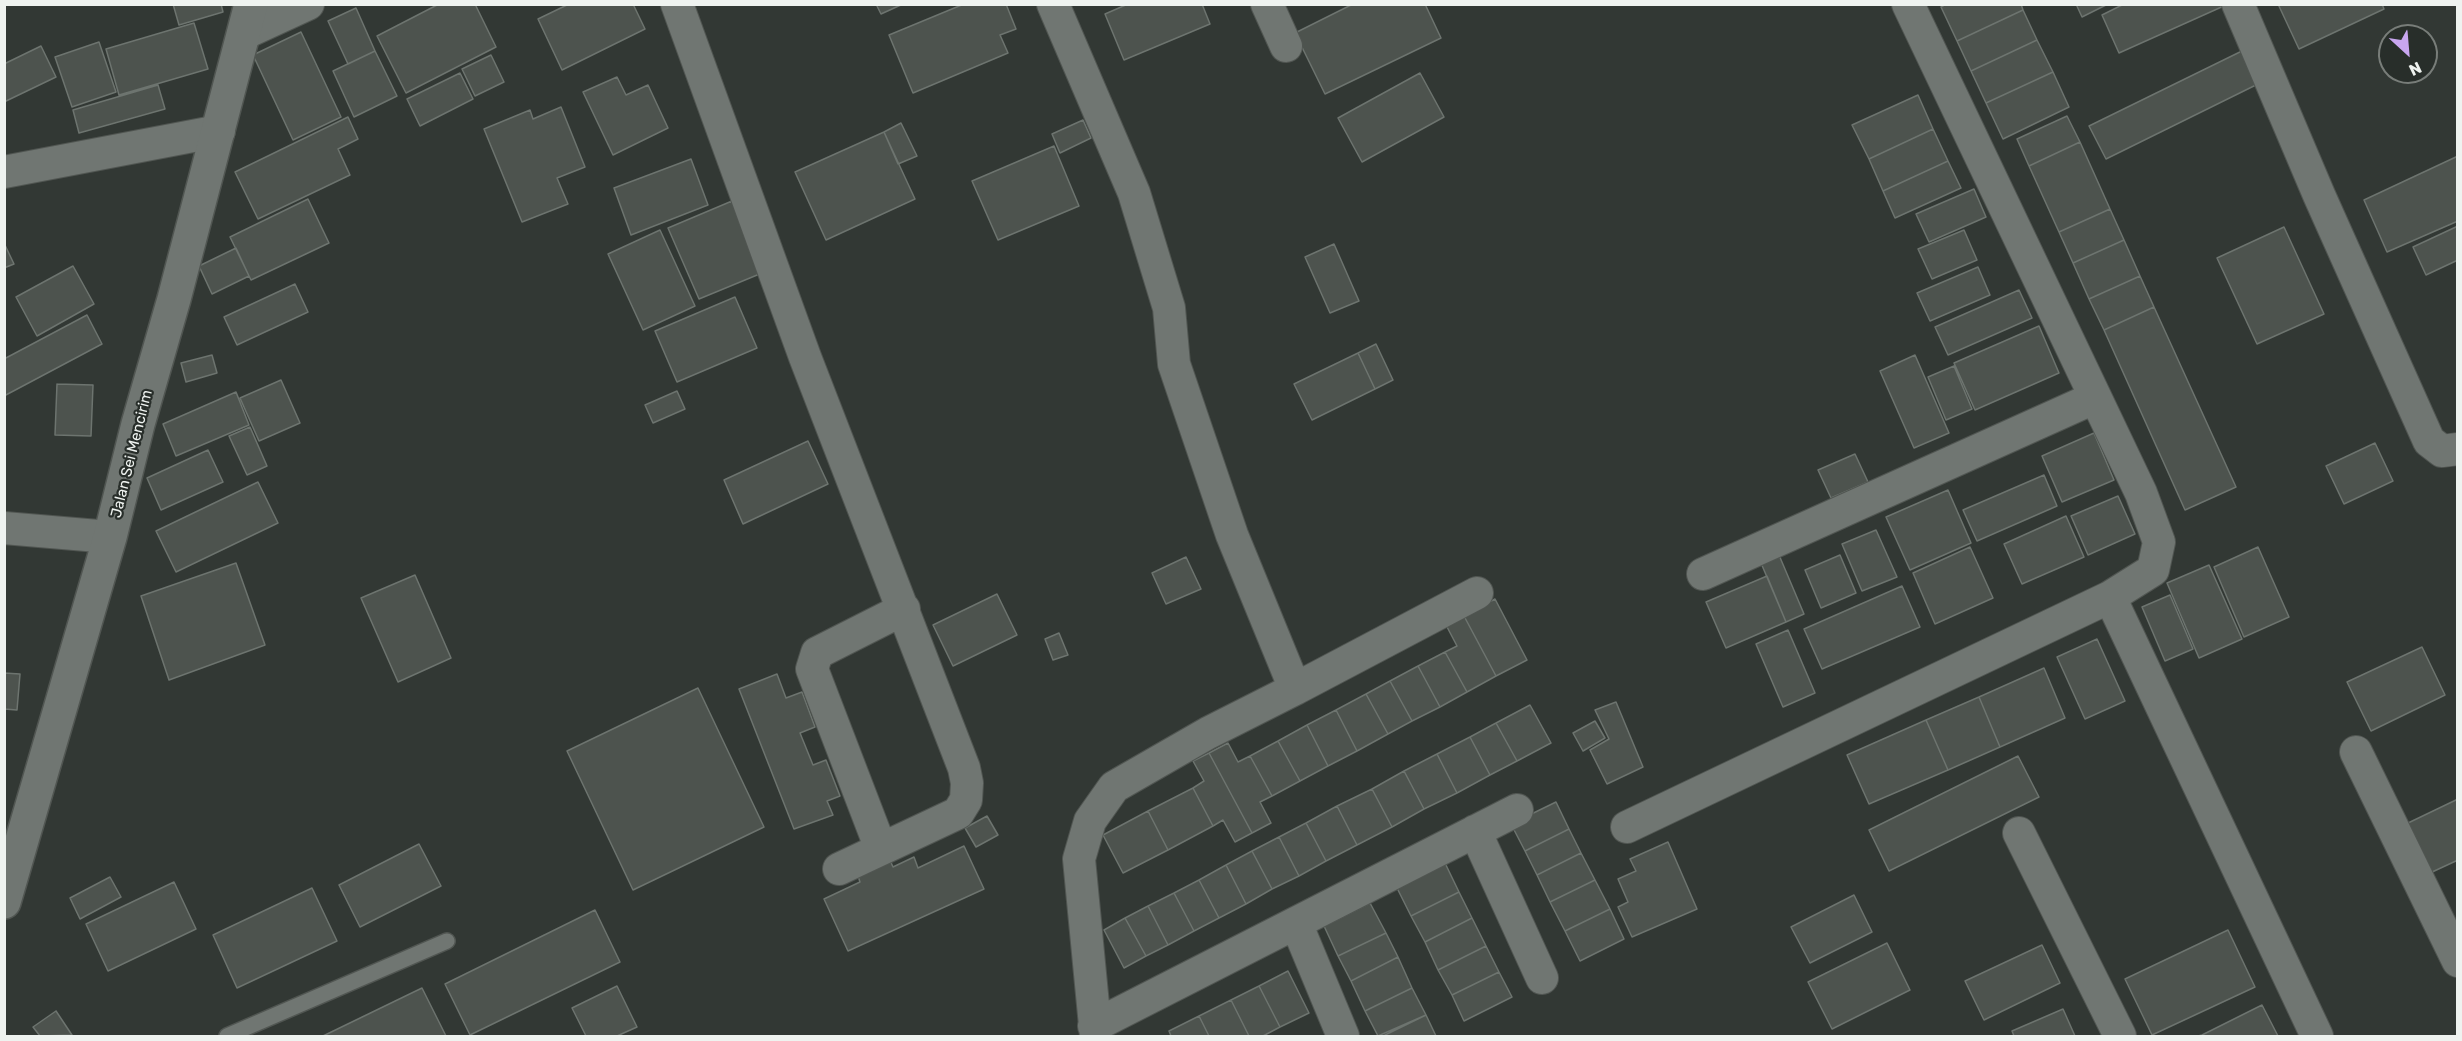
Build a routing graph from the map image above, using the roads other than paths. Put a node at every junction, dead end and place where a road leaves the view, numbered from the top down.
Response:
1 (308, 4) edge
2 (677, 4) edge
3 (1053, 4) edge
4 (1267, 4) edge
5 (1908, 4) edge
6 (2238, 4) edge
7 (247, 19) edge
8 (1286, 46) dead end
9 (219, 131) junction
10 (4, 172) edge
11 (2094, 398) junction
12 (2457, 449) edge
13 (4, 528) edge
14 (110, 537) junction
15 (1703, 574) dead end
16 (1477, 593) dead end
17 (2110, 597) junction
18 (903, 609) junction
19 (1291, 678) junction
20 (2356, 752) dead end
21 (1517, 810) dead end
22 (1628, 827) dead end
23 (1475, 831) junction
24 (2019, 833) dead end
25 (881, 849) junction
26 (839, 868) dead end
27 (4, 902) edge
28 (1296, 923) junction
29 (447, 942) dead end
30 (2457, 961) edge
31 (1542, 978) dead end
32 (1095, 1031) edge
33 (227, 1036) edge
34 (1343, 1036) edge
35 (2120, 1036) edge
36 (2317, 1036) edge

1 - 7 street
2 - 18 street
3 - 19 street
4 - 8 street
5 - 11 street
6 - 12 street
7 - 9 street, Jalan Sei Mencirim
9 - 10 street
9 - 14 street, Jalan Sei Mencirim
11 - 15 street
11 - 17 street
13 - 14 street
14 - 27 street, Jalan Sei Mencirim
16 - 19 street
17 - 22 street
17 - 36 street
18 - 25 street
18 - 25 street
19 - 32 street
20 - 30 street
21 - 23 street
23 - 28 street
23 - 31 street
24 - 35 street
25 - 26 street
28 - 32 street
28 - 34 street
29 - 33 lane

